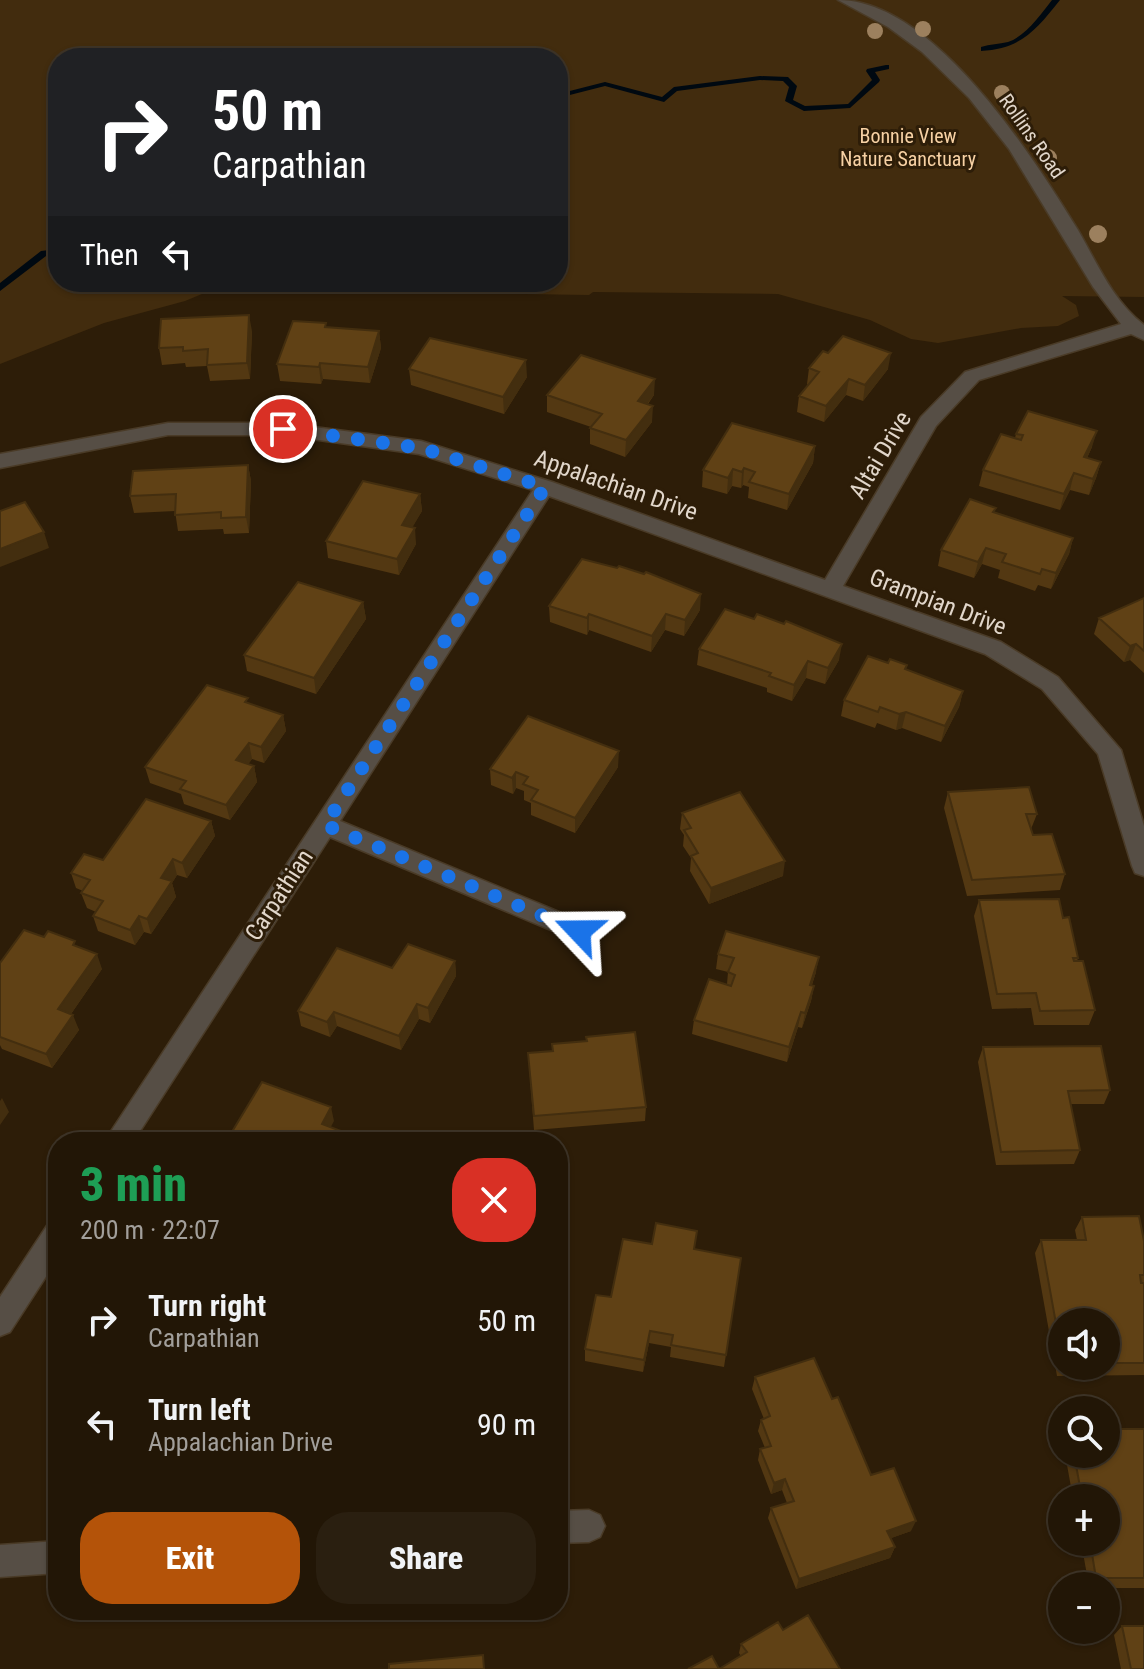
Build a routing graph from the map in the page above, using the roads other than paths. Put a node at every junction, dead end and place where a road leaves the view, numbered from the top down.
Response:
1 (846, 0) edge
2 (1138, 330) edge
3 (0, 461) edge
4 (545, 487) junction
5 (831, 588) junction
6 (325, 825) junction
7 (1144, 866) edge
8 (579, 931) dead end
9 (125, 1132) edge
10 (48, 1248) edge
11 (0, 1322) edge
12 (589, 1526) dead end
13 (568, 1527) edge
14 (48, 1558) edge
15 (0, 1561) edge

1 - 2 street, Rollins Road
2 - 5 street, Altai Drive
3 - 4 street, Appalachian Drive
4 - 5 street, Appalachian Drive
4 - 6 street, Carpathian
5 - 7 street, Grampian Drive
6 - 8 street
6 - 9 street, Carpathian
10 - 11 street
12 - 13 street
14 - 15 street

